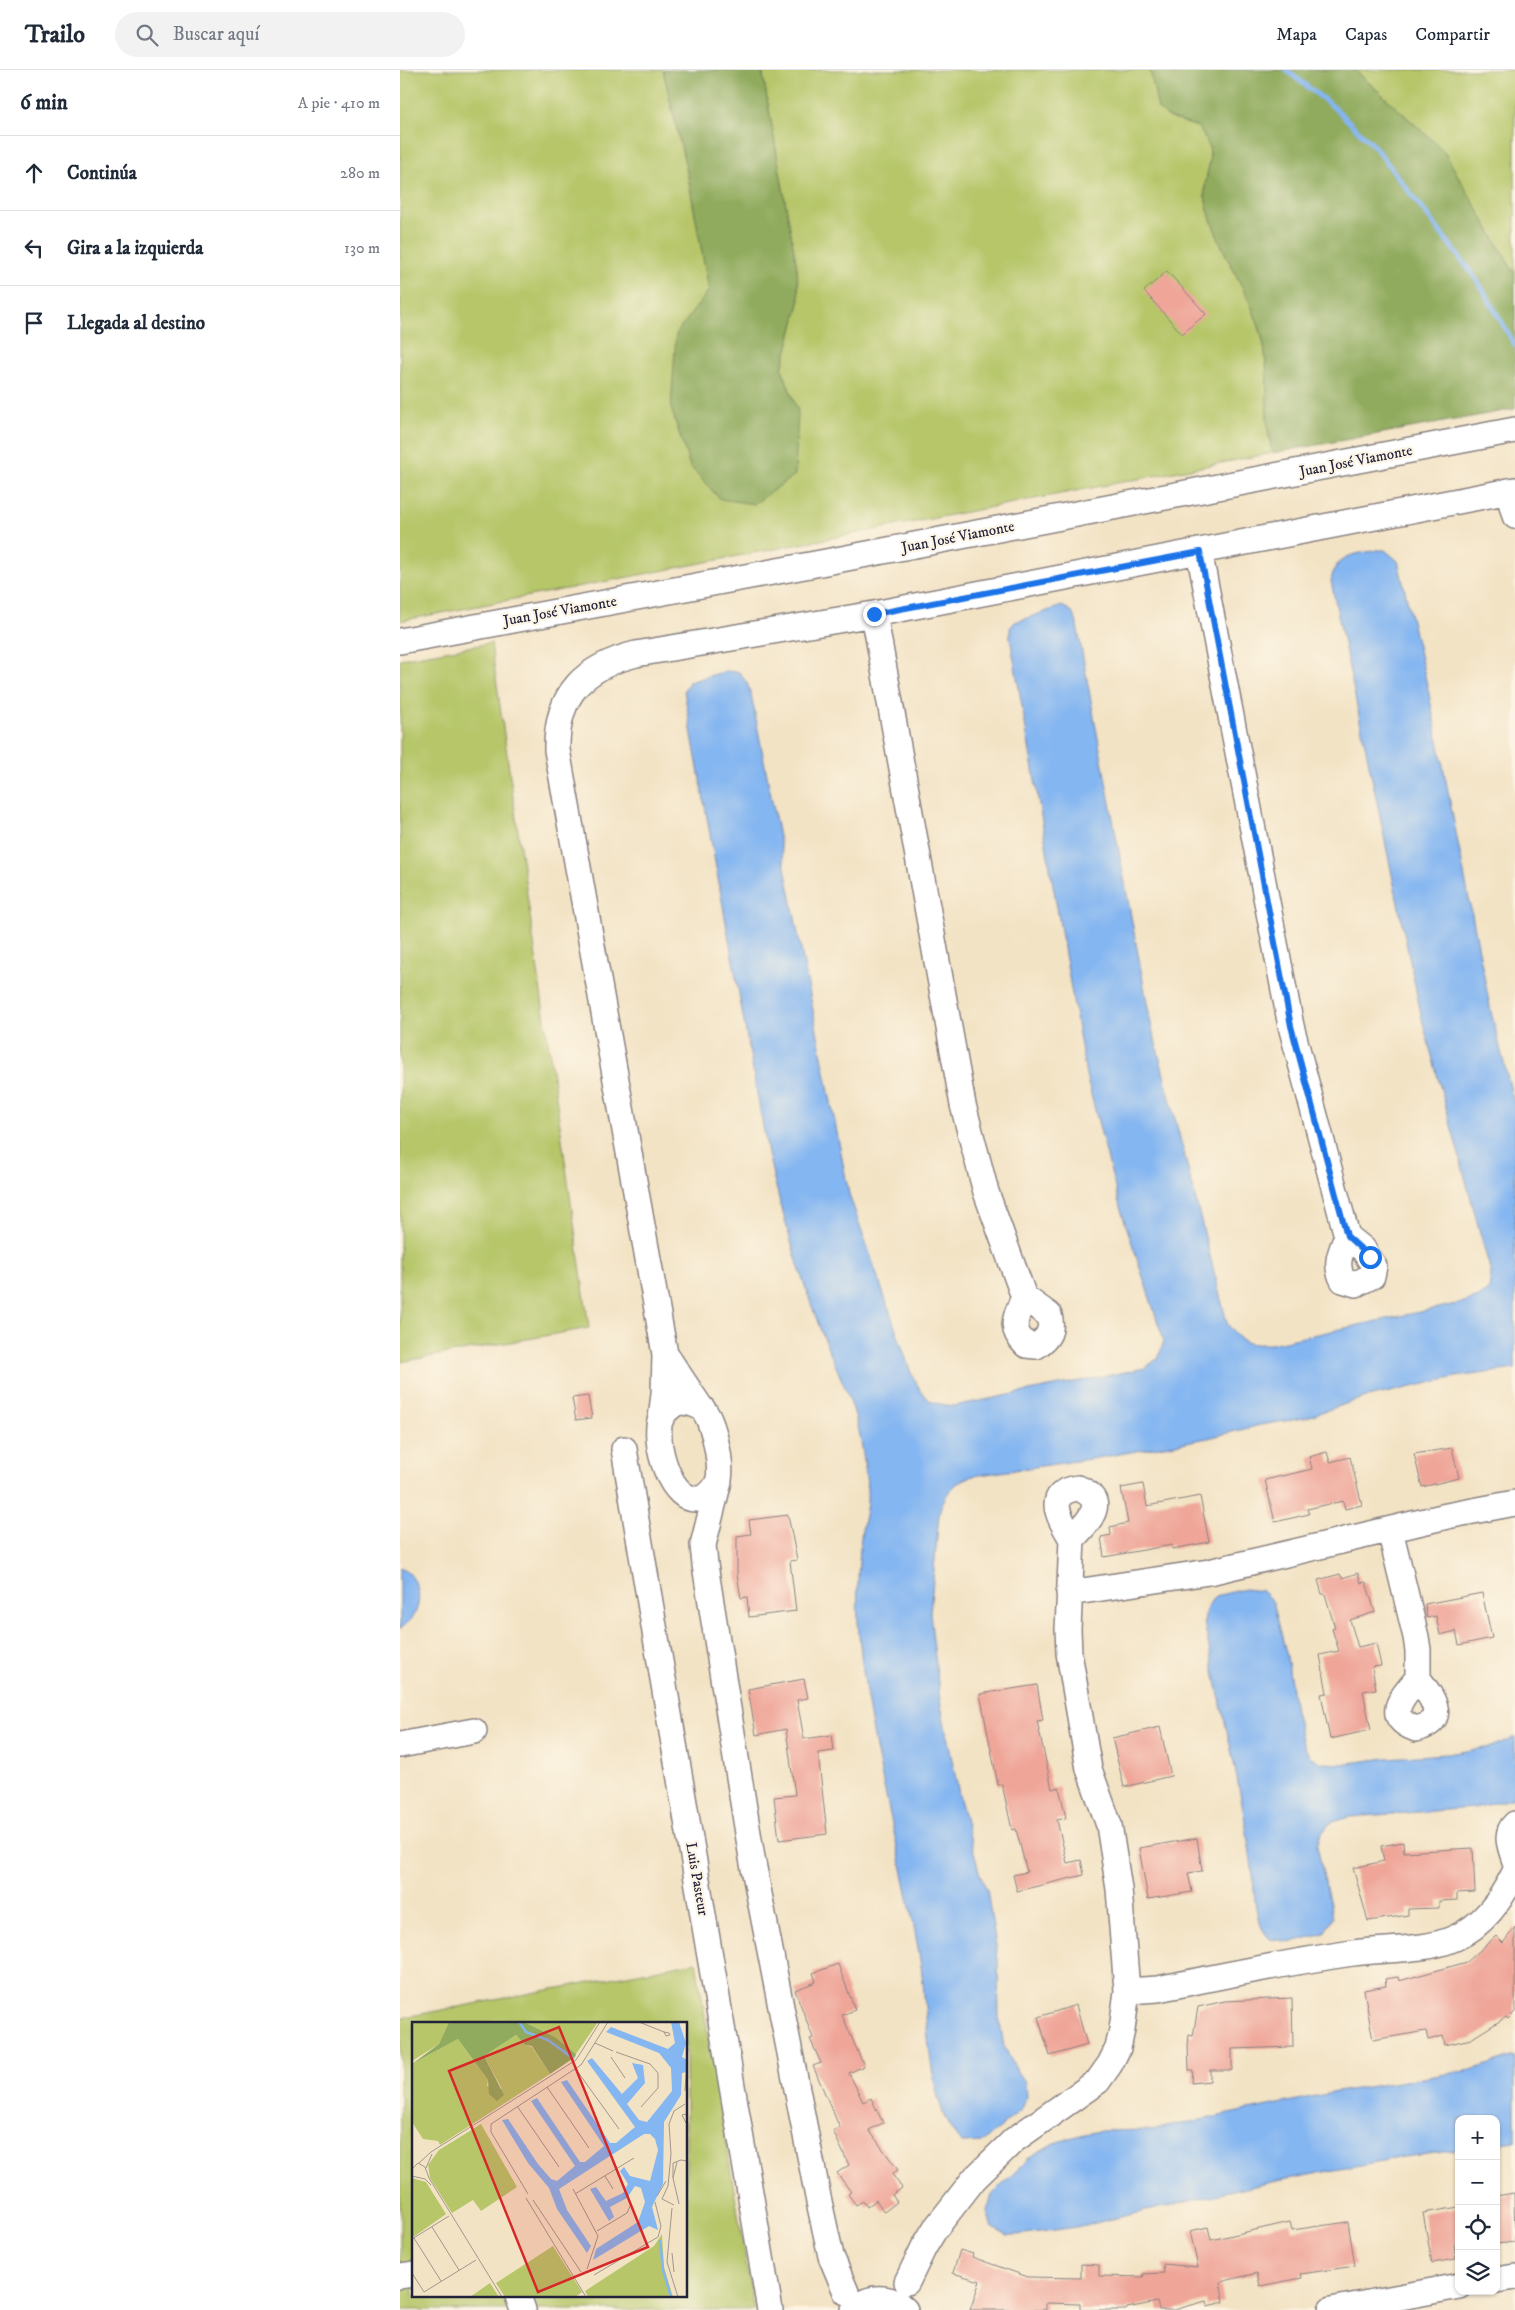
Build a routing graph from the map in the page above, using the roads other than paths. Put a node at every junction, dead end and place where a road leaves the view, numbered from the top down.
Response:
1 (1515, 430) edge
2 (1511, 491) edge
3 (1515, 516) edge
4 (1200, 552) junction
5 (874, 614) junction
6 (400, 641) edge
7 (1347, 1236) dead end
8 (1024, 1297) dead end
9 (665, 1354) junction
10 (701, 1408) junction
11 (660, 1419) junction
12 (624, 1449) dead end
13 (718, 1481) junction
14 (679, 1493) junction
15 (1515, 1503) edge
16 (1390, 1530) junction
17 (1072, 1539) dead end
18 (703, 1545) junction
19 (1069, 1593) junction
20 (1418, 1678) dead end
21 (474, 1731) dead end
22 (400, 1745) edge
23 (1515, 1824) edge
24 (1515, 1861) edge
25 (1515, 1872) edge
26 (1127, 1991) junction
27 (1515, 2278) edge
28 (1500, 2280) edge
29 (1455, 2287) edge
30 (519, 2298) edge
31 (873, 2304) edge
32 (523, 2310) edge
33 (770, 2310) edge
34 (1331, 2310) edge

1 - 6 street, Juan José Viamonte
2 - 3 street
2 - 4 street
4 - 5 street
4 - 7 street
5 - 8 street
5 - 9 street
9 - 10 street
9 - 11 street
10 - 11 street
10 - 13 street
11 - 14 street
12 - 33 street, Luis Pasteur
13 - 14 street
13 - 18 street
14 - 18 street
15 - 16 street
16 - 19 street
16 - 20 street
17 - 19 street
18 - 31 street
19 - 26 street
21 - 22 street
23 - 24 street
25 - 26 street
26 - 31 street
27 - 28 street
29 - 34 street
30 - 32 street

